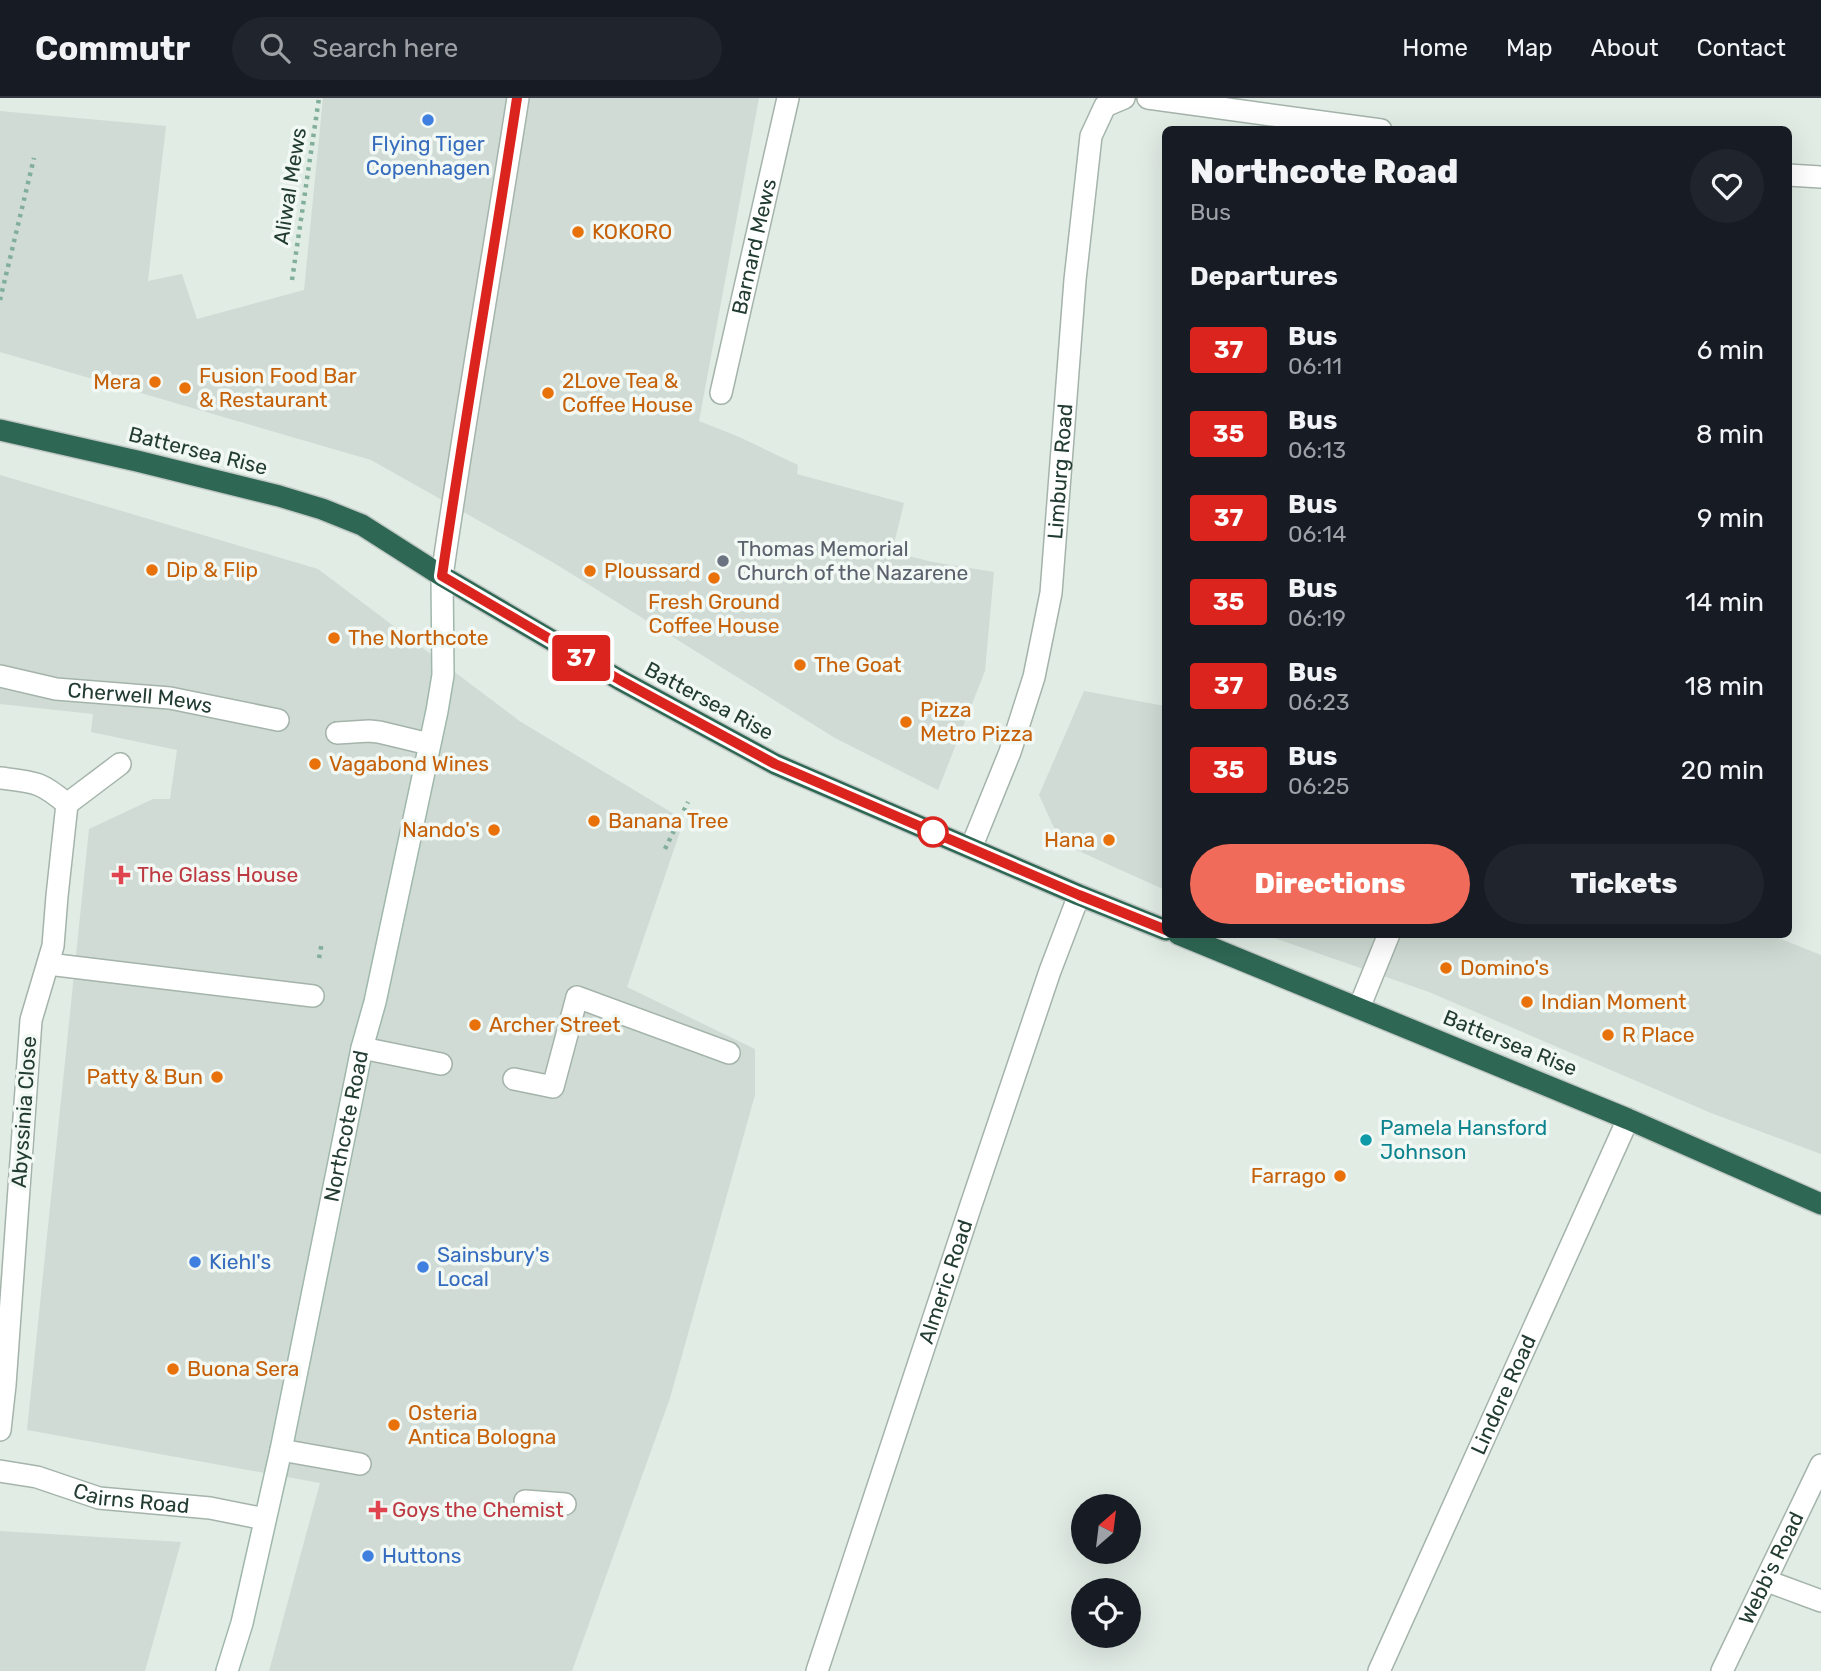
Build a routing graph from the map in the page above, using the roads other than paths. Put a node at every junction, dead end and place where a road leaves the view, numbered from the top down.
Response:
1 (517, 98) edge
2 (788, 98) edge
3 (1124, 98) edge
4 (1148, 98) edge
5 (1352, 126) edge
6 (1792, 175) edge
7 (1821, 177) edge
8 (721, 393) dead end
9 (0, 430) edge
10 (442, 576) junction
11 (0, 676) edge
12 (278, 720) dead end
13 (337, 733) dead end
14 (429, 744) junction
15 (120, 764) dead end
16 (0, 779) edge
17 (67, 804) junction
18 (971, 848) junction
19 (1079, 895) junction
20 (1162, 928) edge
21 (1188, 938) edge
22 (1387, 938) edge
23 (48, 964) junction
24 (313, 996) dead end
25 (1359, 1008) junction
26 (362, 1048) junction
27 (729, 1053) dead end
28 (441, 1064) dead end
29 (514, 1079) dead end
30 (1628, 1119) junction
31 (1821, 1204) edge
32 (0, 1430) edge
33 (281, 1450) junction
34 (360, 1464) dead end
35 (1821, 1465) edge
36 (0, 1471) edge
37 (525, 1501) dead end
38 (565, 1504) dead end
39 (265, 1519) junction
40 (1767, 1581) junction
41 (1821, 1601) edge
42 (227, 1671) edge
43 (817, 1671) edge
44 (1379, 1671) edge
45 (1722, 1671) edge

1 - 10 street, Northcote Road
2 - 8 street, Barnard Mews
3 - 18 street, Limburg Road
4 - 5 street
6 - 7 street
9 - 10 highway, Battersea Rise
10 - 14 street, Northcote Road
10 - 18 highway, Battersea Rise
11 - 12 street, Cherwell Mews
13 - 14 street
14 - 26 street, Northcote Road
15 - 17 street
16 - 17 street
17 - 23 street, Abyssinia Close
18 - 19 highway, Battersea Rise
19 - 20 highway, Battersea Rise
19 - 43 street, Almeric Road
21 - 25 highway, Battersea Rise
22 - 25 street
23 - 24 street
23 - 32 street, Abyssinia Close
25 - 30 highway, Battersea Rise
26 - 28 street
26 - 33 street, Northcote Road
27 - 29 street
30 - 31 highway, Battersea Rise
30 - 44 street, Lindore Road
33 - 34 street
33 - 39 street, Northcote Road
35 - 40 street, Webb's Road
36 - 39 street, Cairns Road
37 - 38 street
39 - 42 street, Northcote Road
40 - 41 street
40 - 45 street, Webb's Road

